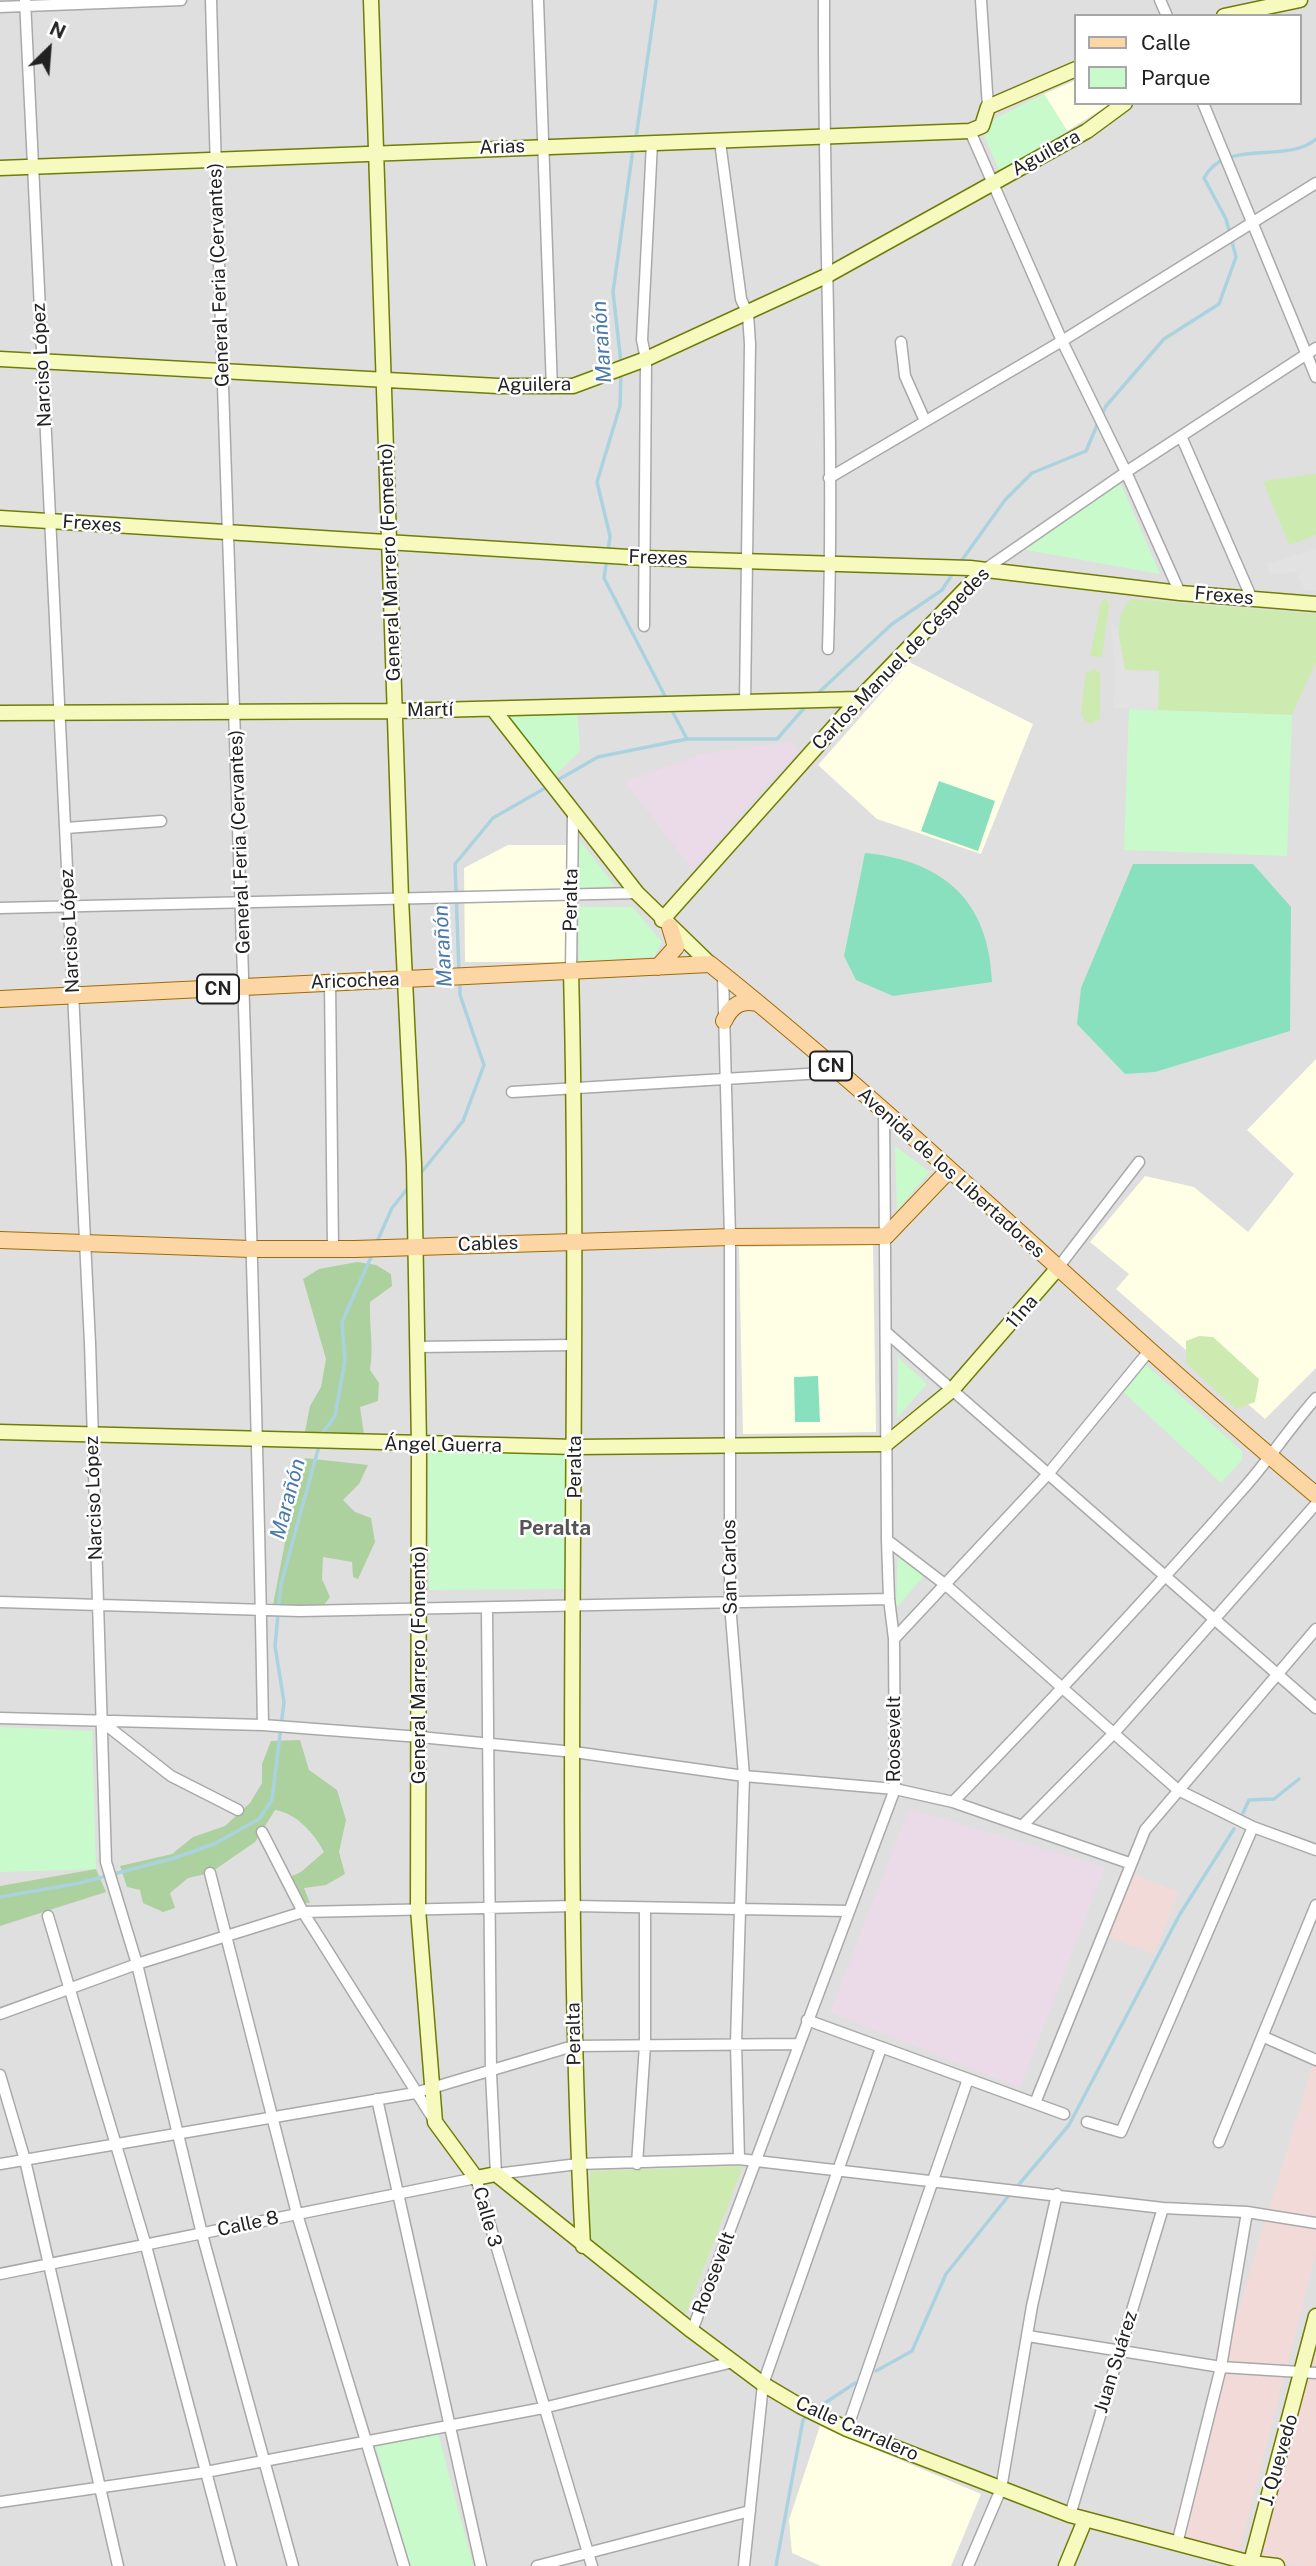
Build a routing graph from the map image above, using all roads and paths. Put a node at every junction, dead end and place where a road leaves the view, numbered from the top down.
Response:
1 (181, 0) edge
2 (211, 0) edge
3 (371, 0) edge
4 (538, 0) edge
5 (824, 0) edge
6 (981, 0) edge
7 (1300, 0) edge
8 (1276, 2) edge
9 (25, 3) edge
10 (0, 7) edge
11 (1234, 14) edge
12 (1074, 70) edge
13 (1122, 105) edge
14 (1204, 105) edge
15 (988, 107) junction
16 (970, 131) junction
17 (823, 138) junction
18 (720, 142) junction
19 (649, 143) junction
20 (544, 146) junction
21 (378, 152) junction
22 (215, 160) junction
23 (31, 166) junction
24 (0, 168) edge
25 (992, 183) junction
26 (1316, 183) edge
27 (1252, 221) junction
28 (826, 276) junction
29 (748, 314) junction
30 (1062, 341) junction
31 (901, 342) dead end
32 (1312, 351) edge
33 (0, 359) edge
34 (640, 361) junction
35 (42, 362) junction
36 (222, 373) junction
37 (1316, 377) edge
38 (385, 380) junction
39 (552, 388) junction
40 (925, 421) junction
41 (1181, 436) junction
42 (1126, 472) junction
43 (829, 478) junction
44 (0, 518) edge
45 (51, 521) junction
46 (225, 533) junction
47 (388, 542) junction
48 (644, 558) junction
49 (749, 561) junction
50 (831, 564) junction
51 (977, 569) junction
52 (1180, 593) junction
53 (1252, 599) junction
54 (1316, 604) edge
55 (644, 626) dead end
56 (828, 649) dead end
57 (859, 699) junction
58 (829, 700) junction
59 (745, 702) junction
60 (493, 709) junction
61 (396, 711) junction
62 (61, 712) junction
63 (235, 712) junction
64 (0, 713) edge
65 (834, 727) junction
66 (573, 814) junction
67 (161, 821) dead end
68 (66, 828) junction
69 (637, 893) junction
70 (570, 895) junction
71 (401, 898) junction
72 (242, 902) junction
73 (68, 905) junction
74 (0, 908) edge
75 (666, 924) junction
76 (659, 967) junction
77 (717, 970) junction
78 (571, 971) junction
79 (405, 980) junction
80 (330, 982) junction
81 (245, 987) junction
82 (73, 997) junction
83 (0, 999) edge
84 (757, 1003) junction
85 (724, 1021) junction
86 (839, 1072) junction
87 (726, 1080) junction
88 (574, 1088) junction
89 (512, 1091) dead end
90 (884, 1110) junction
91 (1139, 1162) dead end
92 (949, 1170) junction
93 (886, 1236) junction
94 (730, 1237) junction
95 (0, 1240) edge
96 (573, 1240) junction
97 (85, 1244) junction
98 (415, 1247) junction
99 (251, 1249) junction
100 (333, 1249) junction
101 (1058, 1269) junction
102 (887, 1333) junction
103 (574, 1345) junction
104 (416, 1347) junction
105 (1149, 1351) junction
106 (952, 1390) junction
107 (1316, 1398) edge
108 (0, 1432) edge
109 (92, 1435) junction
110 (256, 1441) junction
111 (886, 1444) junction
112 (419, 1445) junction
113 (575, 1447) junction
114 (729, 1447) junction
115 (1269, 1457) junction
116 (1048, 1474) junction
117 (1316, 1495) edge
118 (1316, 1504) edge
119 (887, 1540) junction
120 (1167, 1574) junction
121 (947, 1586) junction
122 (889, 1599) junction
123 (0, 1602) edge
124 (730, 1604) junction
125 (98, 1605) junction
126 (573, 1606) junction
127 (419, 1609) junction
128 (487, 1609) junction
129 (261, 1611) junction
130 (1215, 1618) junction
131 (1316, 1629) edge
132 (894, 1639) junction
133 (1278, 1675) junction
134 (1063, 1689) junction
135 (1316, 1708) edge
136 (0, 1717) edge
137 (101, 1721) junction
138 (263, 1725) junction
139 (1115, 1732) junction
140 (420, 1737) junction
141 (488, 1745) junction
142 (574, 1752) junction
143 (744, 1776) junction
144 (895, 1789) junction
145 (1178, 1790) junction
146 (953, 1802) junction
147 (238, 1810) dead end
148 (1023, 1825) junction
149 (1253, 1827) junction
150 (262, 1832) dead end
151 (1316, 1850) edge
152 (1129, 1863) junction
153 (210, 1873) dead end
154 (1316, 1905) edge
155 (573, 1906) junction
156 (490, 1908) junction
157 (418, 1909) junction
158 (645, 1909) junction
159 (742, 1910) junction
160 (849, 1911) junction
161 (303, 1912) junction
162 (48, 1916) dead end
163 (227, 1934) junction
164 (137, 1964) junction
165 (70, 1988) junction
166 (0, 2014) edge
167 (807, 2020) junction
168 (1264, 2037) junction
169 (736, 2043) junction
170 (799, 2044) junction
171 (645, 2045) junction
172 (573, 2046) junction
173 (881, 2048) junction
174 (1316, 2060) edge
175 (491, 2073) junction
176 (0, 2075) edge
177 (968, 2079) junction
178 (433, 2088) junction
179 (415, 2093) junction
180 (377, 2099) junction
181 (1035, 2104) junction
182 (1064, 2114) dead end
183 (271, 2116) junction
184 (435, 2122) junction
185 (1087, 2122) dead end
186 (178, 2132) junction
187 (1219, 2142) dead end
188 (116, 2143) junction
189 (739, 2159) junction
190 (25, 2160) junction
191 (756, 2161) junction
192 (0, 2164) edge
193 (637, 2164) junction
194 (579, 2165) junction
195 (836, 2172) junction
196 (496, 2174) junction
197 (476, 2178) junction
198 (932, 2181) junction
199 (399, 2193) junction
200 (1057, 2194) junction
201 (1163, 2208) junction
202 (1247, 2212) junction
203 (297, 2214) junction
204 (1316, 2223) edge
205 (202, 2234) junction
206 (146, 2246) junction
207 (583, 2246) junction
208 (49, 2264) junction
209 (0, 2274) edge
210 (1316, 2316) edge
211 (692, 2331) junction
212 (1028, 2336) junction
213 (1119, 2351) junction
214 (733, 2362) junction
215 (1220, 2367) junction
216 (1309, 2372) edge
217 (763, 2384) junction
218 (543, 2408) junction
219 (449, 2424) junction
220 (847, 2429) junction
221 (365, 2439) junction
222 (264, 2460) junction
223 (206, 2472) junction
224 (102, 2488) junction
225 (1001, 2489) junction
226 (0, 2502) edge
227 (750, 2511) junction
228 (1070, 2515) junction
229 (1085, 2520) junction
230 (1177, 2544) junction
231 (588, 2553) junction
232 (1251, 2565) edge
233 (118, 2566) edge
234 (231, 2566) edge
235 (293, 2566) edge
236 (404, 2566) edge
237 (481, 2566) edge
238 (537, 2566) edge
239 (592, 2566) edge
240 (744, 2566) edge
241 (968, 2566) edge
242 (1066, 2566) edge
243 (1277, 2566) edge

1 - 9 street
2 - 22 street, General Feria (Cervantes)
3 - 21 street, General Marrero (Fomento)
4 - 20 street
5 - 17 street
6 - 15 street
7 - 8 street
8 - 11 street
9 - 10 street
9 - 23 street, Narciso López
12 - 15 street
13 - 25 street, Aguilera
14 - 27 street
15 - 16 street
16 - 17 street, Arias
16 - 25 street
17 - 18 street, Arias
17 - 28 street
18 - 19 street, Arias
18 - 29 street
19 - 20 street, Arias
19 - 34 street
20 - 21 street, Arias
20 - 39 street
21 - 22 street, Arias
21 - 38 street, General Marrero (Fomento)
22 - 23 street, Arias
22 - 36 street, General Feria (Cervantes)
23 - 24 street, Arias
23 - 35 street, Narciso López
25 - 28 street, Aguilera
25 - 30 street
26 - 27 street
27 - 30 street
27 - 32 street
28 - 29 street, Aguilera
28 - 43 street
29 - 34 street, Aguilera
29 - 49 street
30 - 40 street
30 - 42 street
31 - 40 street
32 - 37 street
32 - 41 street, Carlos Manuel de Céspedes
33 - 35 street, Aguilera
34 - 39 street, Aguilera
34 - 48 street
35 - 36 street, Aguilera
35 - 45 street, Narciso López
36 - 38 street, Aguilera
36 - 46 street, General Feria (Cervantes)
38 - 39 street, Aguilera
38 - 47 street, General Marrero (Fomento)
40 - 43 street
41 - 42 street, Carlos Manuel de Céspedes
41 - 53 street
42 - 51 street, Carlos Manuel de Céspedes
42 - 52 street
43 - 50 street
44 - 45 street, Frexes
45 - 46 street, Frexes
45 - 62 street, Narciso López
46 - 47 street, Frexes
46 - 63 street, General Feria (Cervantes)
47 - 48 street, Frexes
47 - 61 street, General Marrero (Fomento)
48 - 49 street, Frexes
48 - 55 street
49 - 50 street, Frexes
49 - 59 street
50 - 51 street, Frexes
50 - 56 street
51 - 52 street, Frexes
51 - 57 street, Carlos Manuel de Céspedes
52 - 53 street, Frexes
53 - 54 street, Frexes
57 - 58 street, Martí
57 - 65 street, Carlos Manuel de Céspedes
58 - 59 street, Martí
58 - 65 street
59 - 60 street, Martí
60 - 61 street, Martí
60 - 66 street, Avenida de los Libertadores / CN
61 - 63 street, Martí
61 - 71 street, General Marrero (Fomento)
62 - 63 street, Martí
62 - 64 street, Martí
62 - 68 street, Narciso López
63 - 72 street, General Feria (Cervantes)
65 - 75 street, Carlos Manuel de Céspedes
66 - 69 street, Avenida de los Libertadores / CN
66 - 70 street, Peralta
67 - 68 street
68 - 73 street, Narciso López
69 - 70 street
69 - 75 street, Avenida de los Libertadores / CN
70 - 71 street
70 - 78 street, Peralta
71 - 72 street
71 - 79 street, General Marrero (Fomento)
72 - 73 street
72 - 81 street, General Feria (Cervantes)
73 - 74 street
73 - 82 street, Narciso López
75 - 76 main road
75 - 77 street, Avenida de los Libertadores / CN
76 - 77 main road, Aricochea / CN
76 - 78 main road, Aricochea / CN
77 - 84 main road, Avenida de los Libertadores / CN
77 - 85 street, San Carlos
78 - 79 main road, Aricochea / CN
78 - 88 street, Peralta
79 - 80 main road, Aricochea / CN
79 - 98 street, General Marrero (Fomento)
80 - 81 main road, Aricochea / CN
80 - 100 street
81 - 82 main road, Aricochea / CN
81 - 99 street, General Feria (Cervantes)
82 - 83 main road, Aricochea / CN
82 - 97 street, Narciso López
84 - 85 main road
84 - 86 main road, Avenida de los Libertadores / CN
85 - 87 street, San Carlos
86 - 87 street
86 - 90 main road, Avenida de los Libertadores / CN
87 - 88 street
87 - 94 street, San Carlos
88 - 89 street
88 - 96 street, Peralta
90 - 92 main road, Avenida de los Libertadores / CN
90 - 93 street, Roosevelt
91 - 101 street, 11na
92 - 93 main road
92 - 101 main road, Avenida de los Libertadores / CN
93 - 94 main road, Cables
93 - 102 street, Roosevelt
94 - 96 main road, Cables
94 - 114 street, San Carlos
95 - 97 main road, Cables
96 - 98 main road, Cables
96 - 103 street, Peralta
97 - 99 main road, Cables
97 - 109 street, Narciso López
98 - 100 main road, Cables
98 - 104 street, General Marrero (Fomento)
99 - 100 main road, Cables
99 - 110 street, General Feria (Cervantes)
101 - 105 main road, Avenida de los Libertadores / CN
101 - 106 street, 11na
102 - 106 street
102 - 111 street, Roosevelt
103 - 104 street
103 - 113 street, Peralta
104 - 112 street, General Marrero (Fomento)
105 - 115 main road, Avenida de los Libertadores / CN
105 - 116 street
106 - 111 street, 11na
106 - 116 street
107 - 115 street
108 - 109 street, Ángel Guerra
109 - 110 street, Ángel Guerra
109 - 125 street, Narciso López
110 - 112 street, Ángel Guerra
110 - 129 street, General Feria (Cervantes)
111 - 114 street, Ángel Guerra
111 - 119 street, Roosevelt
112 - 113 street, Ángel Guerra
112 - 127 street, General Marrero (Fomento)
113 - 114 street, Ángel Guerra
113 - 126 street, Peralta
114 - 124 street, San Carlos
115 - 117 main road, Avenida de los Libertadores / CN
115 - 120 street
116 - 120 street
116 - 121 street
118 - 130 street
119 - 121 street
119 - 122 street, Roosevelt
120 - 130 street
120 - 134 street
121 - 132 street
121 - 134 street
122 - 124 street
122 - 132 street, Roosevelt
123 - 125 street
124 - 126 street
124 - 143 street, San Carlos
125 - 129 street
125 - 137 street, Narciso López
126 - 128 street
126 - 142 street, Peralta
127 - 128 street
127 - 129 street
127 - 140 street, General Marrero (Fomento)
128 - 141 street
129 - 138 street, General Feria (Cervantes)
130 - 133 street
130 - 139 street
131 - 133 street
132 - 144 street, Roosevelt
133 - 135 street
133 - 145 street
134 - 139 street
134 - 146 street
136 - 137 street
137 - 138 street
137 - 147 street
137 - 164 street, Narciso López
138 - 140 street
139 - 145 street
139 - 148 street
140 - 141 street
140 - 157 street, General Marrero (Fomento)
141 - 142 street
141 - 156 street
142 - 143 street
142 - 155 street, Peralta
143 - 144 street
143 - 159 street, San Carlos
144 - 146 street
144 - 160 street, Roosevelt
145 - 149 street
145 - 152 street
146 - 148 street
148 - 152 street
149 - 151 street
149 - 185 street
150 - 161 street, Calle 3
152 - 181 street
153 - 163 street
154 - 168 street
155 - 156 street
155 - 158 street
155 - 172 street, Peralta
156 - 157 street
156 - 175 street
157 - 161 street
157 - 178 street, General Marrero (Fomento)
158 - 159 street
158 - 171 street
159 - 160 street
159 - 169 street, San Carlos
160 - 167 street, Roosevelt
161 - 163 street
161 - 179 street, Calle 3
162 - 165 street
163 - 164 street
163 - 183 street
164 - 165 street
164 - 186 street, Narciso López
165 - 166 street
165 - 188 street
167 - 170 street, Roosevelt
167 - 173 street
168 - 174 street
168 - 187 street
169 - 170 street
169 - 171 street
169 - 189 street, San Carlos
170 - 191 street, Roosevelt
171 - 172 street
171 - 193 street
172 - 175 street
172 - 194 street, Peralta
173 - 177 street
173 - 195 street
175 - 178 street
175 - 196 street
176 - 190 street
177 - 181 street
177 - 198 street
178 - 179 street
178 - 184 street, General Marrero (Fomento)
179 - 180 street
179 - 184 street, Calle 3
180 - 183 street
180 - 199 street
181 - 182 street
183 - 186 street
183 - 203 street
184 - 197 street, Calle 3
186 - 188 street
186 - 205 street, Narciso López
188 - 190 street
188 - 206 street
189 - 191 street
189 - 193 street
190 - 192 street
190 - 208 street
191 - 195 street
191 - 211 street, Roosevelt
193 - 194 street
194 - 196 street
194 - 207 street, Peralta
195 - 198 street
195 - 217 street
196 - 197 street, Calle 8
196 - 207 street, Calle Carralero
197 - 199 street, Calle 8
197 - 218 street, Calle 3
198 - 200 street
198 - 220 street
199 - 203 street, Calle 8
199 - 219 street
200 - 201 street
200 - 212 street
201 - 202 street
201 - 213 street, Juan Suárez
202 - 204 street
202 - 215 street
203 - 205 street, Calle 8
203 - 221 street
205 - 206 street, Calle 8
205 - 222 street, Narciso López
206 - 208 street, Calle 8
206 - 223 street
207 - 211 street, Calle Carralero
208 - 209 street, Calle 8
208 - 224 street
210 - 216 street, J. Quevedo
211 - 214 street, Calle Carralero
212 - 213 street
212 - 225 street
213 - 215 street
213 - 228 street, Juan Suárez
214 - 217 street, Calle Carralero
214 - 218 street
215 - 216 street
215 - 230 street
216 - 232 street, J. Quevedo
217 - 220 street, Calle Carralero
217 - 227 street
218 - 219 street
218 - 231 street, Calle 3
219 - 221 street
219 - 237 street
220 - 225 street, Calle Carralero
221 - 222 street
221 - 236 street
222 - 223 street
222 - 235 street, Narciso López
223 - 224 street
223 - 234 street
224 - 226 street
224 - 233 street
225 - 228 street, Calle Carralero
225 - 241 street
227 - 231 street
227 - 240 street
228 - 229 street, Calle Carralero
229 - 230 street, Calle Carralero
229 - 242 street
230 - 232 street, Calle Carralero
231 - 238 street
231 - 239 street, Calle 3
232 - 243 street, Calle Carralero

